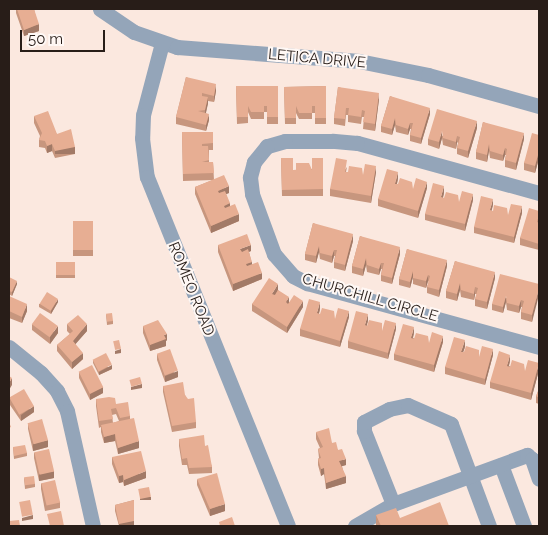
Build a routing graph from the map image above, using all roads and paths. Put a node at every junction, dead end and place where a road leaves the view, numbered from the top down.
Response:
1 (100, 9) edge
2 (162, 43) junction
3 (539, 106) edge
4 (539, 193) edge
5 (9, 347) edge
6 (539, 347) edge
7 (501, 464) junction
8 (471, 476) junction
9 (539, 479) edge
10 (393, 504) junction
11 (93, 526) edge
12 (288, 526) edge
13 (355, 526) edge
14 (489, 526) edge
15 (524, 526) edge

1 - 2 street, LETICA DRIVE
2 - 3 street, LETICA DRIVE
2 - 12 street, ROMEO ROAD
4 - 6 street, CHURCHILL CIRCLE
5 - 11 street
7 - 8 street
7 - 9 street
7 - 15 street
8 - 10 street
8 - 10 street
8 - 14 street
10 - 13 street

